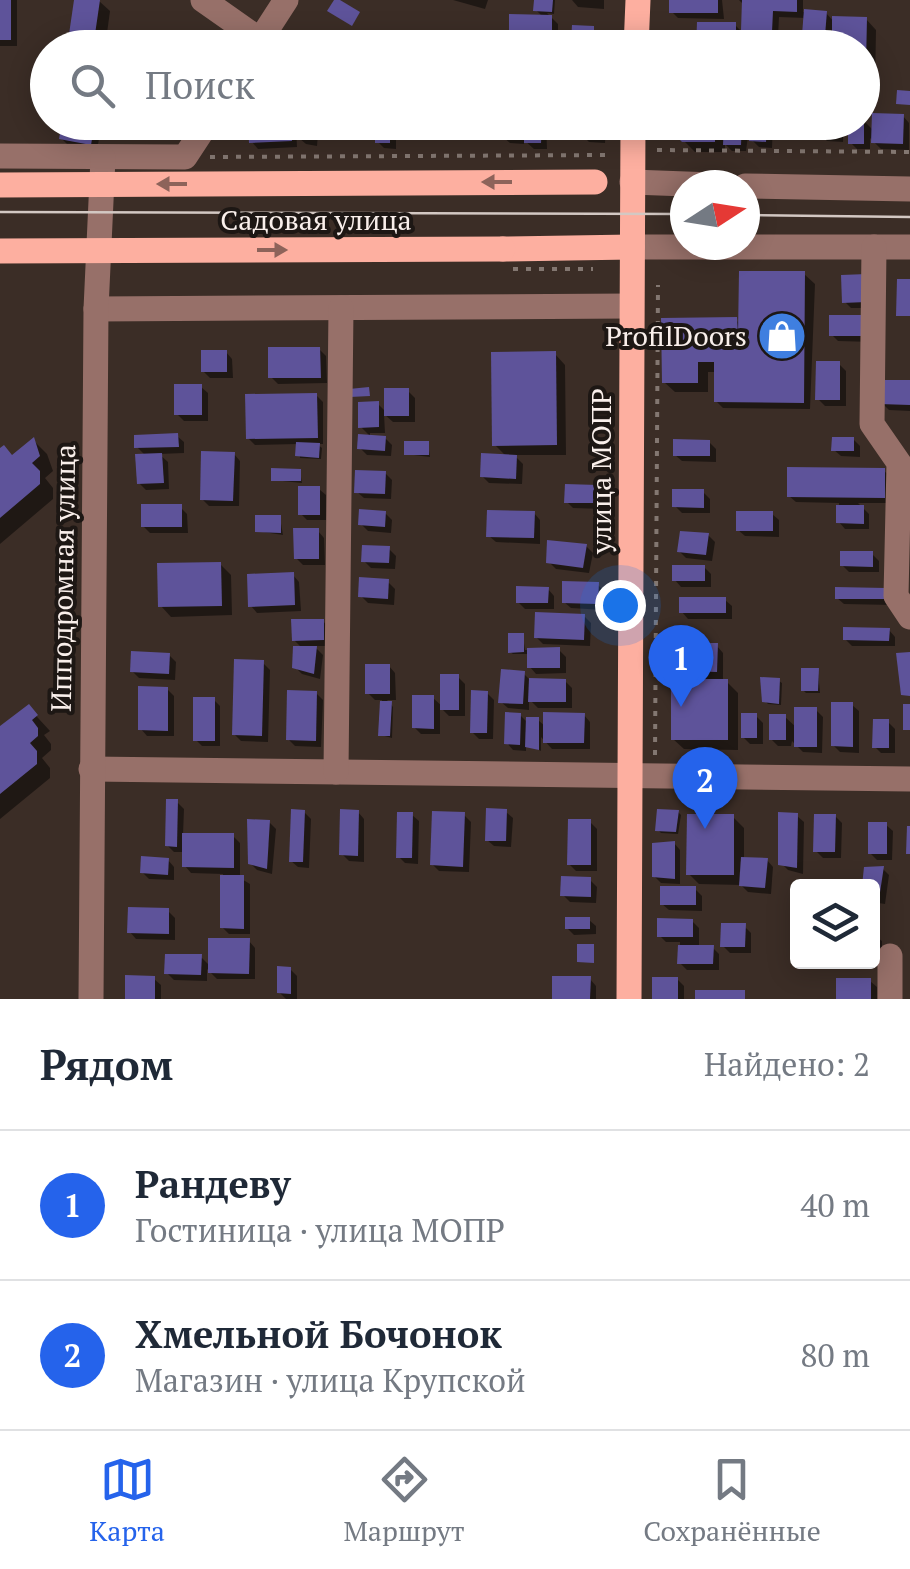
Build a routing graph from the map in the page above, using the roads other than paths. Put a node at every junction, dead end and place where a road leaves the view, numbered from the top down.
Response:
1 (203, 0) edge
2 (286, 0) edge
3 (638, 0) edge
4 (240, 30) edge
5 (267, 30) edge
6 (637, 30) edge
7 (197, 140) edge
8 (626, 141) edge
9 (0, 156) edge
10 (103, 158) junction
11 (632, 182) junction
12 (670, 183) edge
13 (0, 184) edge
14 (760, 186) edge
15 (910, 189) edge
16 (632, 247) junction
17 (874, 248) junction
18 (910, 248) edge
19 (0, 251) edge
20 (631, 306) junction
21 (96, 308) junction
22 (341, 308) junction
23 (910, 617) edge
24 (91, 769) junction
25 (336, 772) junction
26 (643, 777) junction
27 (910, 779) edge
28 (890, 956) dead end
29 (91, 999) edge
30 (629, 999) edge
31 (890, 999) edge

1 - 4 street
2 - 5 street
3 - 6 main road
7 - 10 street
8 - 11 main road, улица МОПР
9 - 10 street
10 - 21 street, Ипподромная улица
11 - 12 street, Садовая улица
11 -> 13 main road, Садовая улица, bridge
11 - 16 main road, улица МОПР
14 - 15 street
16 - 17 street
19 -> 16 main road, Садовая улица, bridge
16 - 20 main road, улица МОПР
17 - 18 street
17 - 23 street
20 - 22 street
20 - 26 main road, улица МОПР
21 - 22 street
21 - 24 street, Ипподромная улица
22 - 25 street
24 - 25 street
24 - 29 street, Ипподромная улица
25 - 26 street
26 - 27 street
26 - 30 main road, улица МОПР
28 - 31 street

